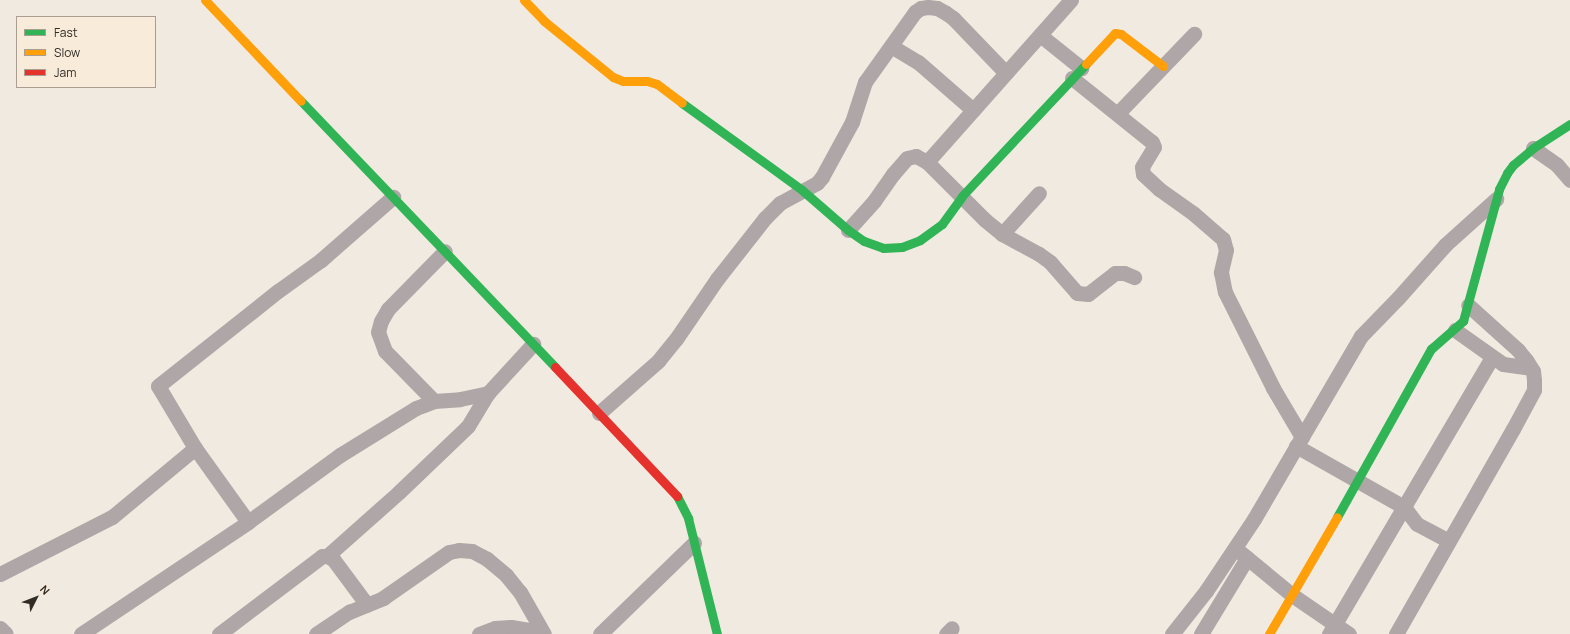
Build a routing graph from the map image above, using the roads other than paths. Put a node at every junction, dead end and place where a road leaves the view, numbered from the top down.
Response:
1 (204, 0) edge
2 (524, 0) edge
3 (1071, 0) edge
4 (1194, 34) dead end
5 (1040, 35) junction
6 (891, 46) junction
7 (1163, 66) junction
8 (1006, 73) junction
9 (1076, 73) junction
10 (972, 110) junction
11 (1118, 113) junction
12 (1570, 124) edge
13 (1533, 148) junction
14 (927, 162) junction
15 (1570, 180) edge
16 (802, 190) junction
17 (1040, 193) dead end
18 (962, 196) junction
19 (393, 197) junction
20 (1496, 200) junction
21 (848, 230) junction
22 (1002, 234) junction
23 (445, 251) junction
24 (1134, 277) dead end
25 (1468, 305) junction
26 (1455, 330) junction
27 (533, 344) junction
28 (1492, 357) junction
29 (1531, 368) junction
30 (488, 393) junction
31 (434, 401) junction
32 (599, 413) junction
33 (1299, 442) junction
34 (195, 448) junction
35 (1359, 480) junction
36 (1404, 507) junction
37 (248, 522) junction
38 (1449, 541) junction
39 (694, 543) junction
40 (1235, 548) junction
41 (326, 556) junction
42 (1247, 558) junction
43 (0, 574) edge
44 (1292, 594) junction
45 (367, 605) junction
46 (0, 628) edge
47 (1331, 629) edge
48 (543, 633) edge
49 (6, 634) edge
50 (81, 634) edge
51 (219, 634) edge
52 (316, 634) edge
53 (480, 634) edge
54 (600, 634) edge
55 (717, 634) edge
56 (1172, 634) edge
57 (1201, 634) edge
58 (1269, 634) edge
59 (1349, 634) edge
60 (1396, 634) edge

1 - 19 street
2 - 16 street
3 - 5 street
4 - 7 street
5 - 8 street
5 - 9 street
6 - 8 street
6 - 10 street
6 - 16 street
7 - 9 street
7 - 11 street
8 - 10 street
9 - 11 street
9 - 18 street
10 - 14 street
11 - 33 street
12 - 13 street
13 - 15 street
13 - 20 street
14 - 18 street
14 - 21 street
16 - 21 street
16 - 32 street
17 - 22 street
18 - 21 street
18 - 22 street
19 - 23 street
19 - 34 street
20 - 25 street
20 - 33 street
22 - 24 street
23 - 27 street
23 - 31 street
25 - 26 street
25 - 29 street
26 - 28 street
26 - 35 street
27 - 30 street
27 - 32 street
28 - 29 street
28 - 36 street
29 - 38 street
30 - 31 street
30 - 41 street
31 - 37 street
32 - 39 street
33 - 35 street
33 - 40 street
34 - 37 street
34 - 43 street
35 - 36 street
35 - 44 street
36 - 38 street
36 - 47 street
37 - 50 street
38 - 60 street
39 - 54 street
39 - 55 street
40 - 42 street
40 - 56 street
41 - 45 street
41 - 51 street
42 - 44 street
42 - 57 street
44 - 47 street
44 - 58 street
45 - 48 street
45 - 52 street
46 - 49 street
47 - 59 street
48 - 53 street

